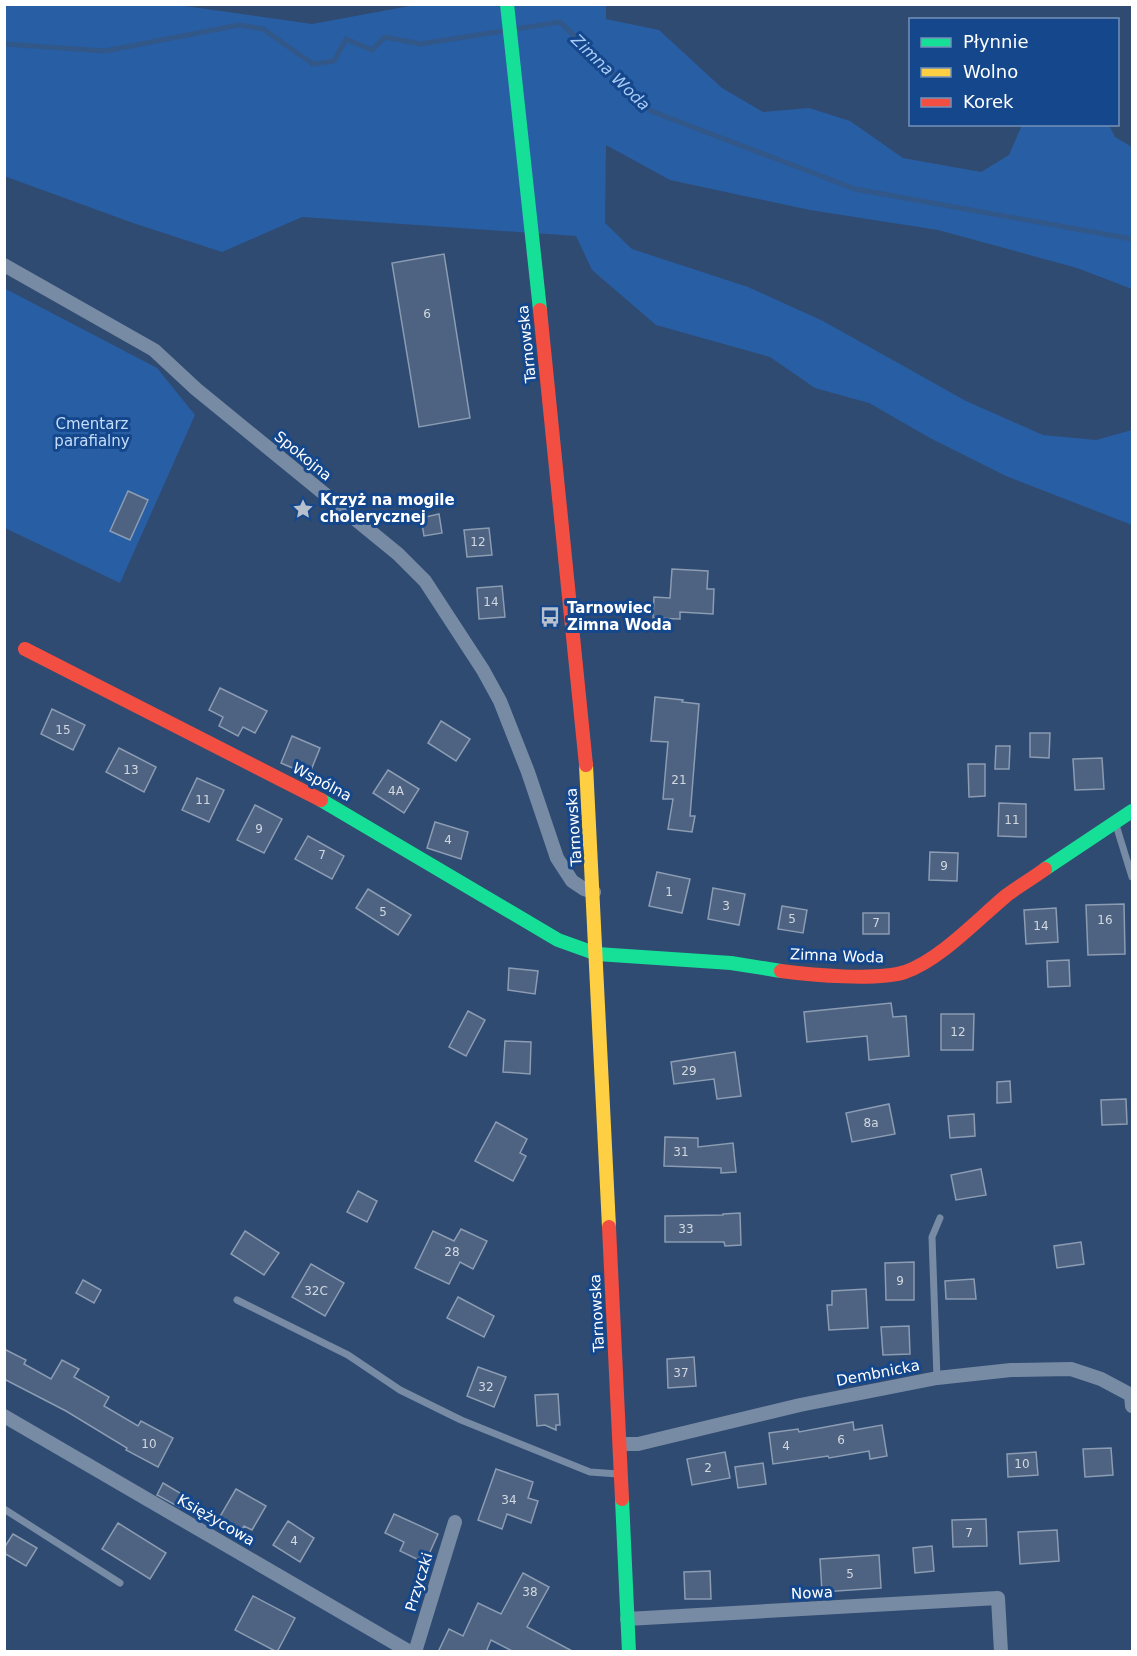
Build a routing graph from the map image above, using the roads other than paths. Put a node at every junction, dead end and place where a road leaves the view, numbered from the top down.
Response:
1 (507, 4) edge
2 (4, 265) edge
3 (25, 649) dead end
4 (1132, 811) edge
5 (1115, 823) junction
6 (1132, 877) edge
7 (594, 892) junction
8 (597, 954) junction
9 (940, 1218) dead end
10 (237, 1300) dead end
11 (938, 1378) junction
12 (1132, 1406) edge
13 (4, 1416) edge
14 (620, 1444) junction
15 (621, 1474) junction
16 (4, 1509) edge
17 (455, 1522) dead end
18 (120, 1583) dead end
19 (627, 1619) junction
20 (410, 1652) edge
21 (415, 1652) edge
22 (629, 1652) edge
23 (1001, 1652) edge

1 - 7 main road, Tarnowska
2 - 7 street, Spokojna
3 - 8 main road, Wspólna
4 - 5 main road, Zimna Woda
5 - 6 lane
5 - 8 main road, Zimna Woda
7 - 8 main road, Tarnowska
8 - 14 main road, Tarnowska
9 - 11 lane
10 - 15 lane
11 - 12 street, Dembnicka
11 - 14 street, Dembnicka
13 - 20 street, Księżycowa
14 - 15 main road, Tarnowska
15 - 19 main road, Tarnowska
16 - 18 lane
17 - 21 street, Przyczki
19 - 22 main road, Tarnowska
19 - 23 street, Nowa

